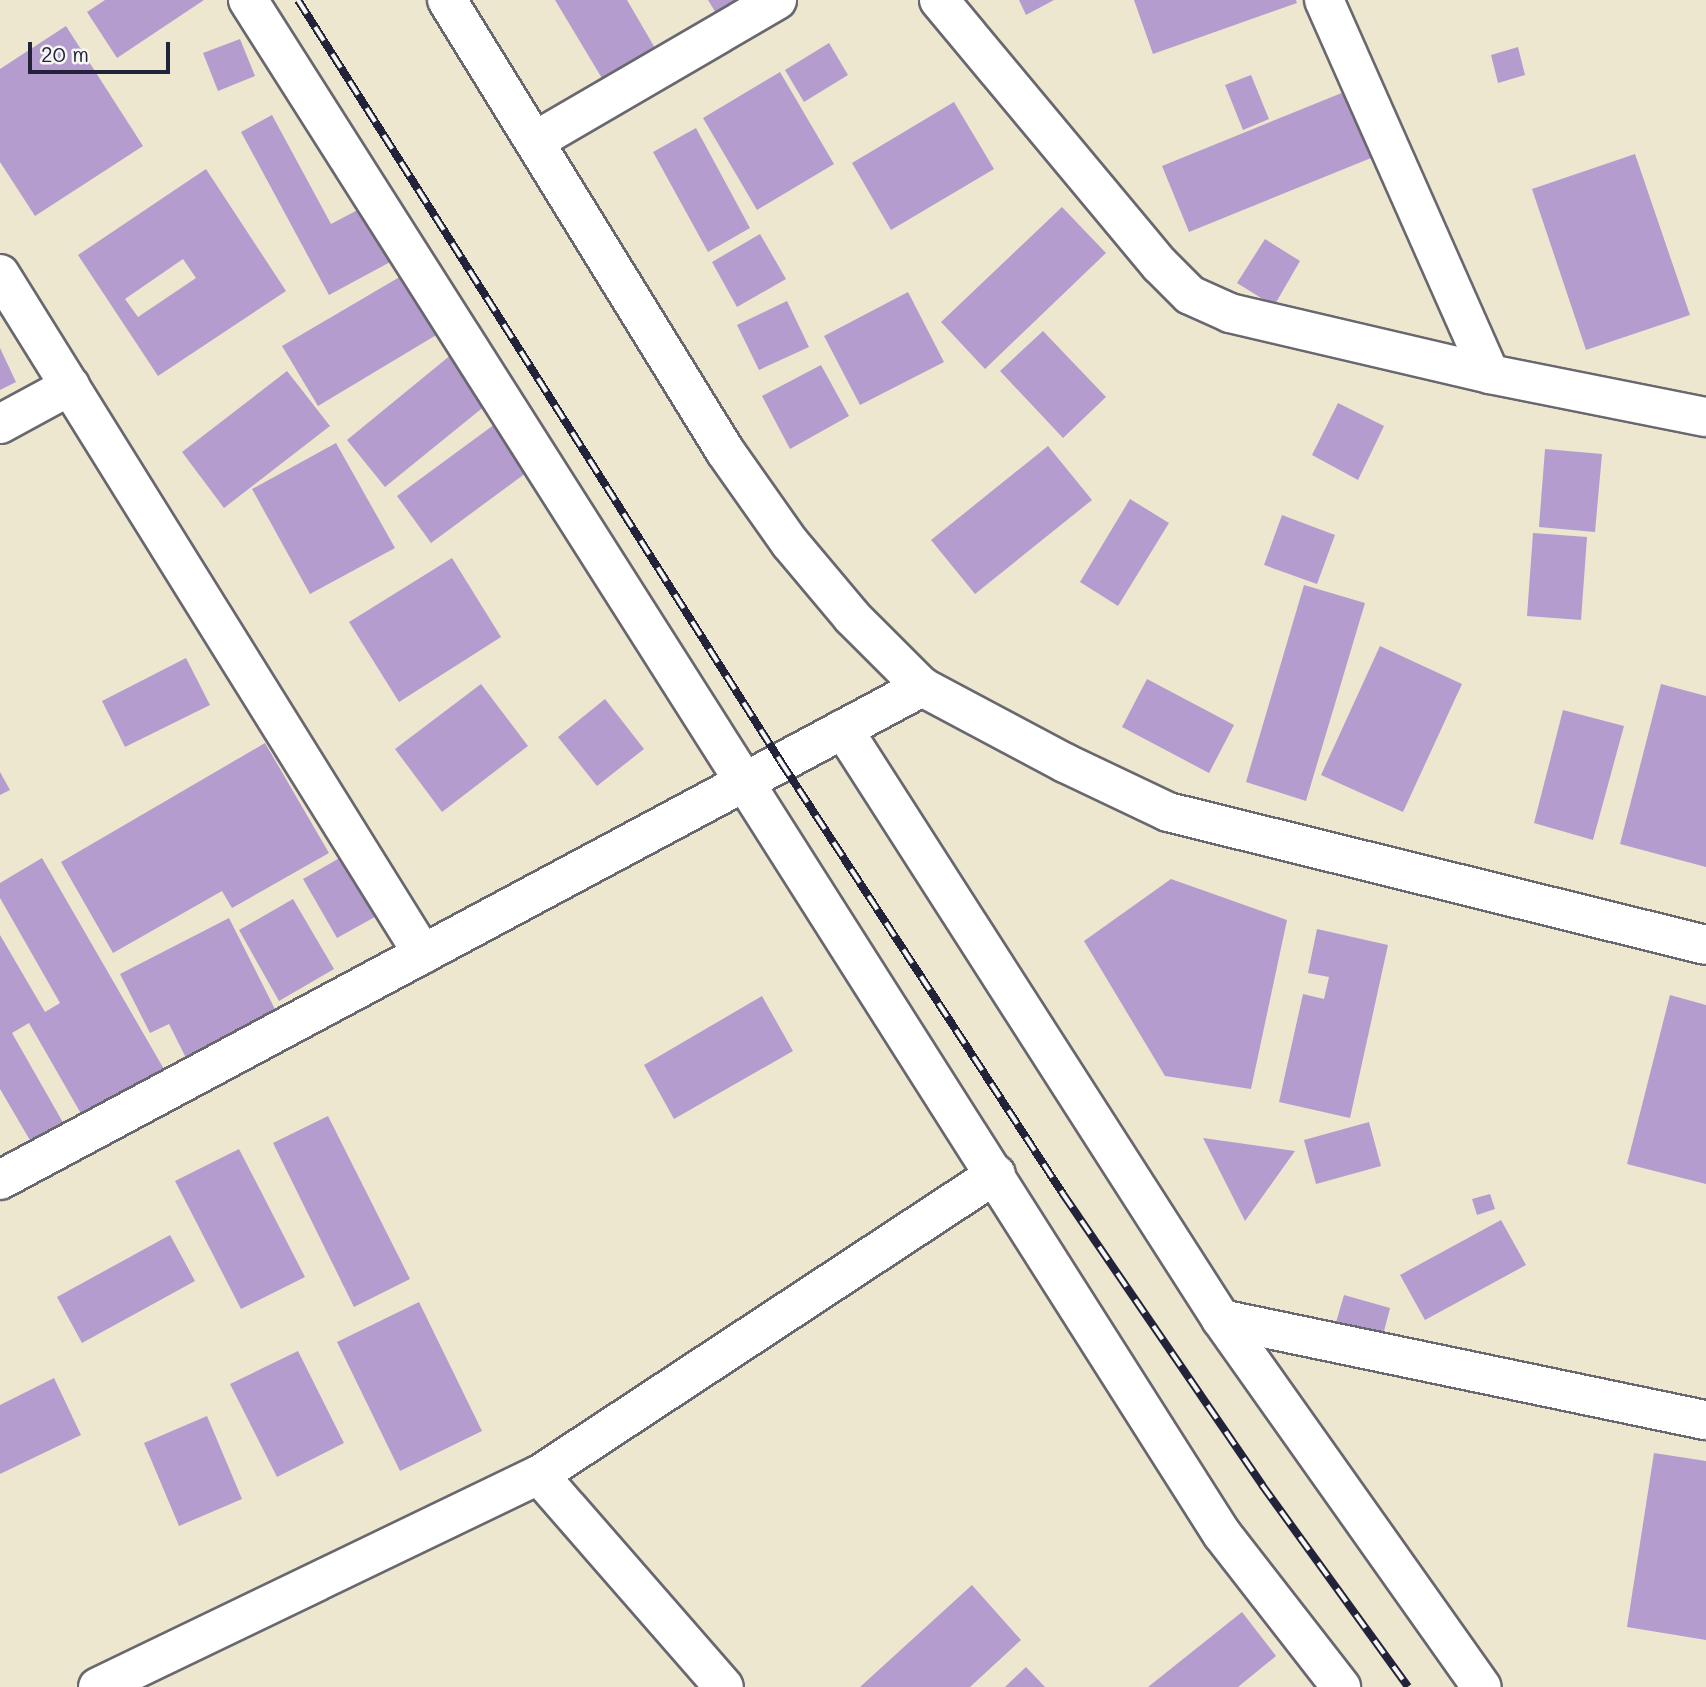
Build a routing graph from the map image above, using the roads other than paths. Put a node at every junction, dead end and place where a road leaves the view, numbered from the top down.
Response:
1 (248, 0) edge
2 (447, 0) edge
3 (777, 0) edge
4 (939, 0) edge
5 (1324, 0) edge
6 (535, 141) junction
7 (0, 274) edge
8 (1490, 374) junction
9 (70, 386) junction
10 (1706, 416) edge
11 (0, 424) edge
12 (922, 687) junction
13 (843, 729) junction
14 (745, 780) junction
15 (1706, 945) edge
16 (423, 954) junction
17 (996, 1174) junction
18 (0, 1180) edge
19 (1221, 1319) junction
20 (1706, 1420) edge
21 (539, 1475) junction
22 (98, 1687) edge
23 (724, 1687) edge
24 (1341, 1687) edge
25 (1482, 1687) edge

1 - 14 street
2 - 6 street
3 - 6 street
4 - 8 street
5 - 8 street
6 - 12 street
7 - 9 street
8 - 10 street
9 - 11 street
9 - 16 street
12 - 13 street
12 - 15 street
13 - 14 street
13 - 19 street
14 - 16 street
14 - 17 street
16 - 18 street
17 - 21 street
17 - 24 street
19 - 20 street
19 - 25 street
21 - 22 street
21 - 23 street

